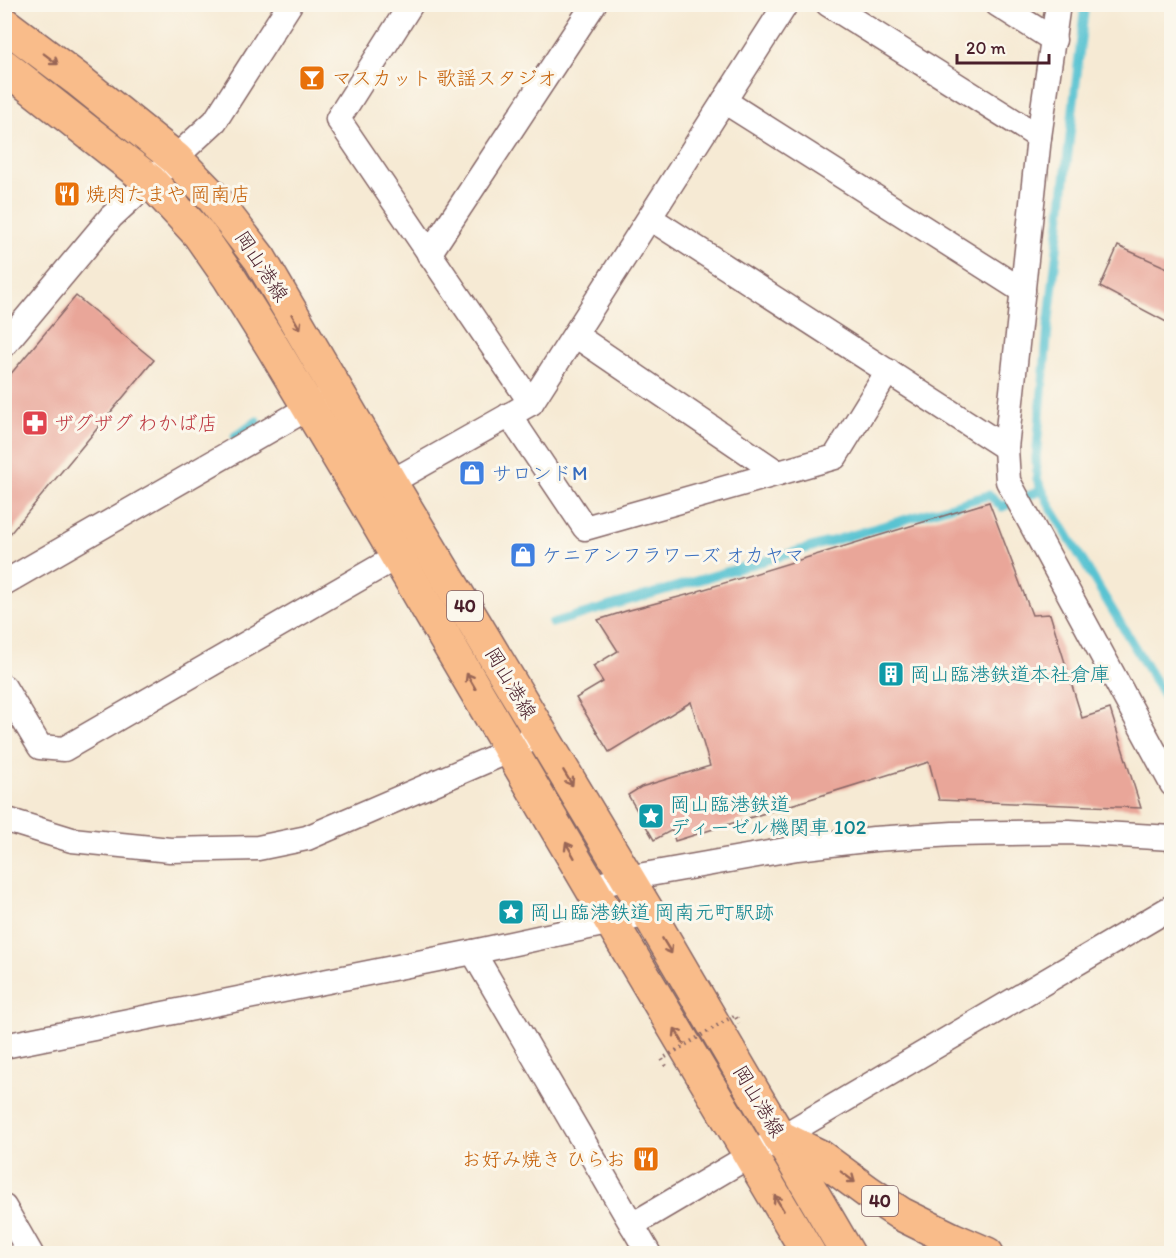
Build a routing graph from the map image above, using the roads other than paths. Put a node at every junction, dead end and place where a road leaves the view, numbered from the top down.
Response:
1 (290, 4) edge
2 (411, 4) edge
3 (594, 4) edge
4 (786, 4) edge
5 (828, 4) edge
6 (997, 4) edge
7 (1058, 4) edge
8 (4, 24) edge
9 (1054, 40) junction
10 (4, 66) edge
11 (724, 101) junction
12 (1040, 137) junction
13 (175, 158) junction
14 (150, 181) junction
15 (650, 218) junction
16 (429, 254) junction
17 (1023, 291) junction
18 (574, 335) junction
19 (4, 345) edge
20 (888, 371) junction
21 (337, 391) junction
22 (531, 403) junction
23 (309, 408) junction
24 (509, 415) junction
25 (1006, 448) junction
26 (778, 473) junction
27 (390, 482) junction
28 (363, 498) junction
29 (426, 541) junction
30 (397, 556) junction
31 (4, 583) edge
32 (4, 687) edge
33 (541, 734) junction
34 (511, 750) junction
35 (1172, 784) edge
36 (4, 819) edge
37 (1172, 838) edge
38 (627, 878) junction
39 (591, 887) junction
40 (1172, 907) edge
41 (649, 914) junction
42 (612, 922) junction
43 (473, 952) junction
44 (4, 1046) edge
45 (780, 1137) junction
46 (750, 1155) junction
47 (4, 1207) edge
48 (632, 1225) junction
49 (31, 1254) edge
50 (649, 1254) edge
51 (809, 1254) edge
52 (848, 1254) edge
53 (987, 1254) edge

1 - 13 street
2 - 16 street
3 - 16 street
4 - 11 street
5 - 12 street
6 - 9 street
7 - 9 street
8 -> 13 main road, 岡山港線 / 40
9 - 12 street
10 - 14 main road, 岡山港線 / 40
11 - 15 street
11 - 17 street
12 - 17 street
13 - 14 street
13 -> 21 main road, 岡山港線 / 40
14 - 19 street
14 - 23 main road, 岡山港線 / 40
15 - 18 street
15 - 20 street
16 - 22 street
17 - 25 street
18 - 22 street
18 - 26 street
20 - 25 street
20 - 26 street
21 - 23 street
21 - 27 main road, 岡山港線 / 40
22 - 24 street
23 - 28 main road, 岡山港線 / 40
23 - 31 street
24 - 26 street
24 - 27 street
25 - 35 street
27 - 28 street
27 - 29 main road, 岡山港線 / 40
28 - 30 main road, 岡山港線 / 40
29 - 30 street
29 - 33 main road, 岡山港線 / 40
30 - 32 street
34 -> 30 main road, 岡山港線 / 40
33 - 34 street
33 -> 38 main road, 岡山港線 / 40
34 - 36 street
39 -> 34 main road, 岡山港線 / 40
37 - 38 street
38 - 39 street
38 - 41 main road, 岡山港線 / 40
39 - 42 main road, 岡山港線 / 40
40 - 45 street
41 - 42 street
41 -> 45 main road, 岡山港線 / 40
42 - 43 street
46 -> 42 main road, 岡山港線 / 40
43 - 44 street
43 - 48 street
45 - 46 street
45 - 52 main road, 岡山港線 / 40
45 -> 53 main road, 40
46 - 48 street
51 -> 46 main road, 岡山港線 / 40
47 - 49 street
48 - 50 street

